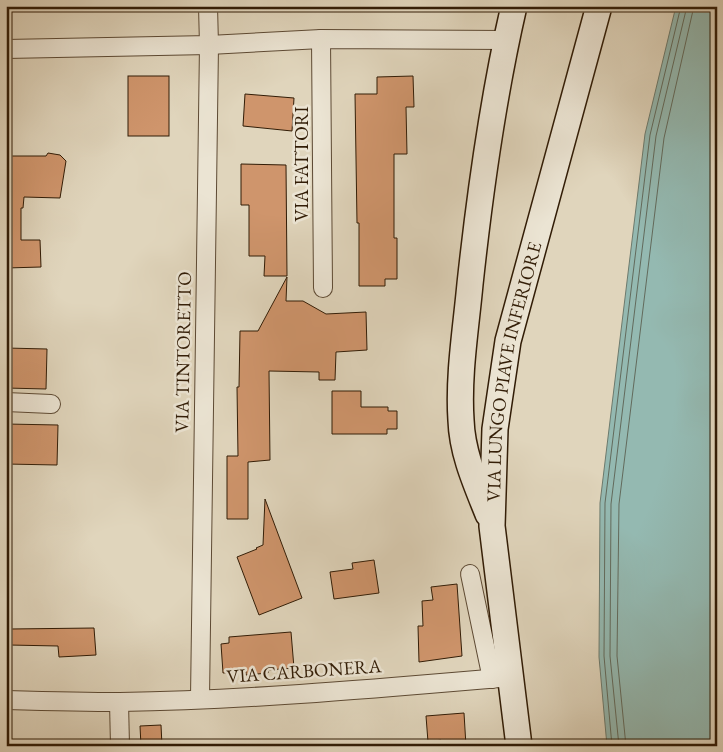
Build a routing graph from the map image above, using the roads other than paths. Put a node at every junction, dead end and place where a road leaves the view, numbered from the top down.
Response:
1 (208, 6) edge
2 (514, 6) edge
3 (599, 6) edge
4 (321, 39) junction
5 (506, 40) junction
6 (209, 45) junction
7 (6, 49) edge
8 (323, 288) dead end
9 (6, 402) edge
10 (51, 404) dead end
11 (492, 526) junction
12 (470, 574) dead end
13 (502, 678) junction
14 (200, 698) junction
15 (6, 700) edge
16 (120, 702) junction
17 (120, 746) edge
18 (519, 746) edge

1 - 6 street, VIA TINTORETTO
2 - 5 main road
3 - 11 main road, VIA LUNGO PIAVE INFERIORE
4 - 5 street
4 - 6 street
4 - 8 street, VIA FATTORI
5 - 11 main road
6 - 7 street
6 - 14 street, VIA TINTORETTO
9 - 10 street
11 - 13 main road, VIA LUNGO PIAVE INFERIORE
12 - 13 street
13 - 14 street, VIA CARBONERA
13 - 18 main road, VIA LUNGO PIAVE INFERIORE
14 - 16 street, VIA CARBONERA
15 - 16 street, VIA CARBONERA
16 - 17 street

